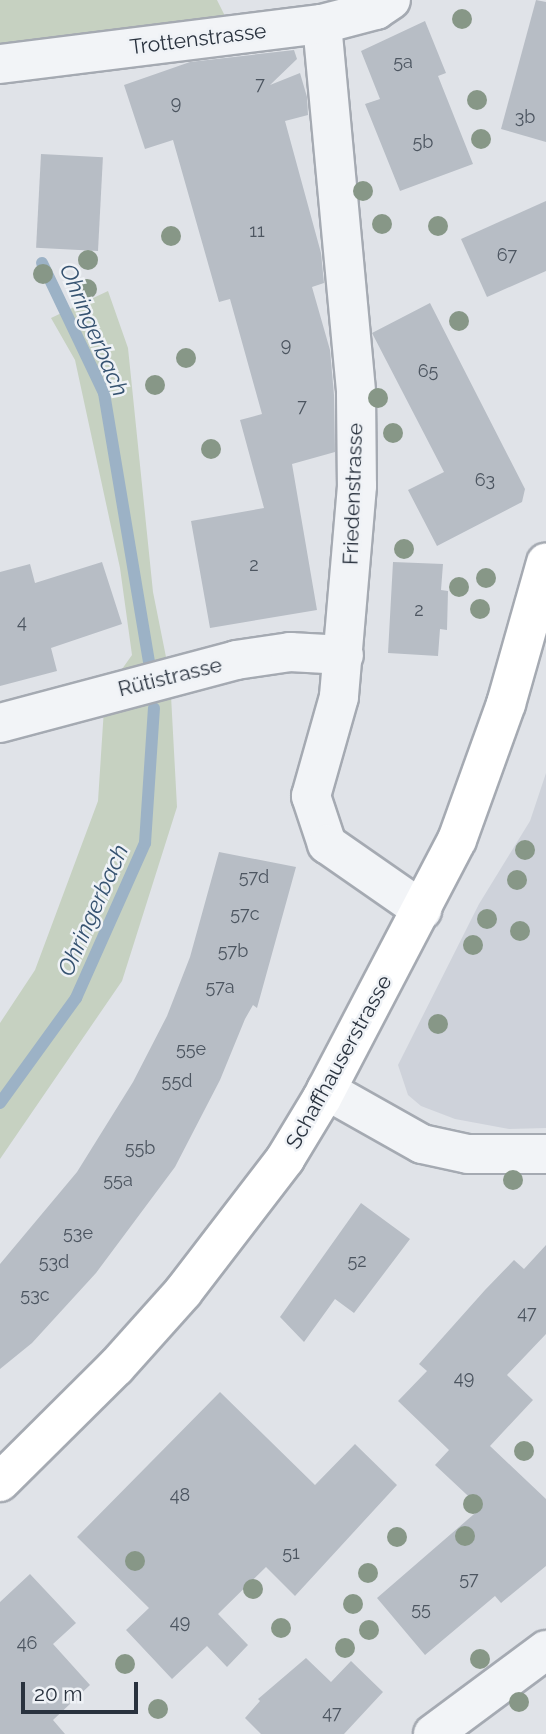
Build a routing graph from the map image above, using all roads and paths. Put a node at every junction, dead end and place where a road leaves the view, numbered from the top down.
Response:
1 (391, 0) edge
2 (322, 24) junction
3 (0, 64) edge
4 (546, 563) edge
5 (344, 655) junction
6 (0, 723) edge
7 (422, 910) junction
8 (326, 1090) junction
9 (546, 1154) edge
10 (0, 1482) edge
11 (546, 1650) edge
12 (433, 1734) edge

1 - 2 street, Trottenstrasse
2 - 3 street, Trottenstrasse
2 - 5 street, Friedenstrasse
4 - 7 main road, Schaffhauserstrasse
5 - 6 street, Rütistrasse
5 - 7 street, Friedenstrasse
7 - 8 main road, Schaffhauserstrasse
8 - 9 street
8 - 10 main road, Schaffhauserstrasse
11 - 12 street

